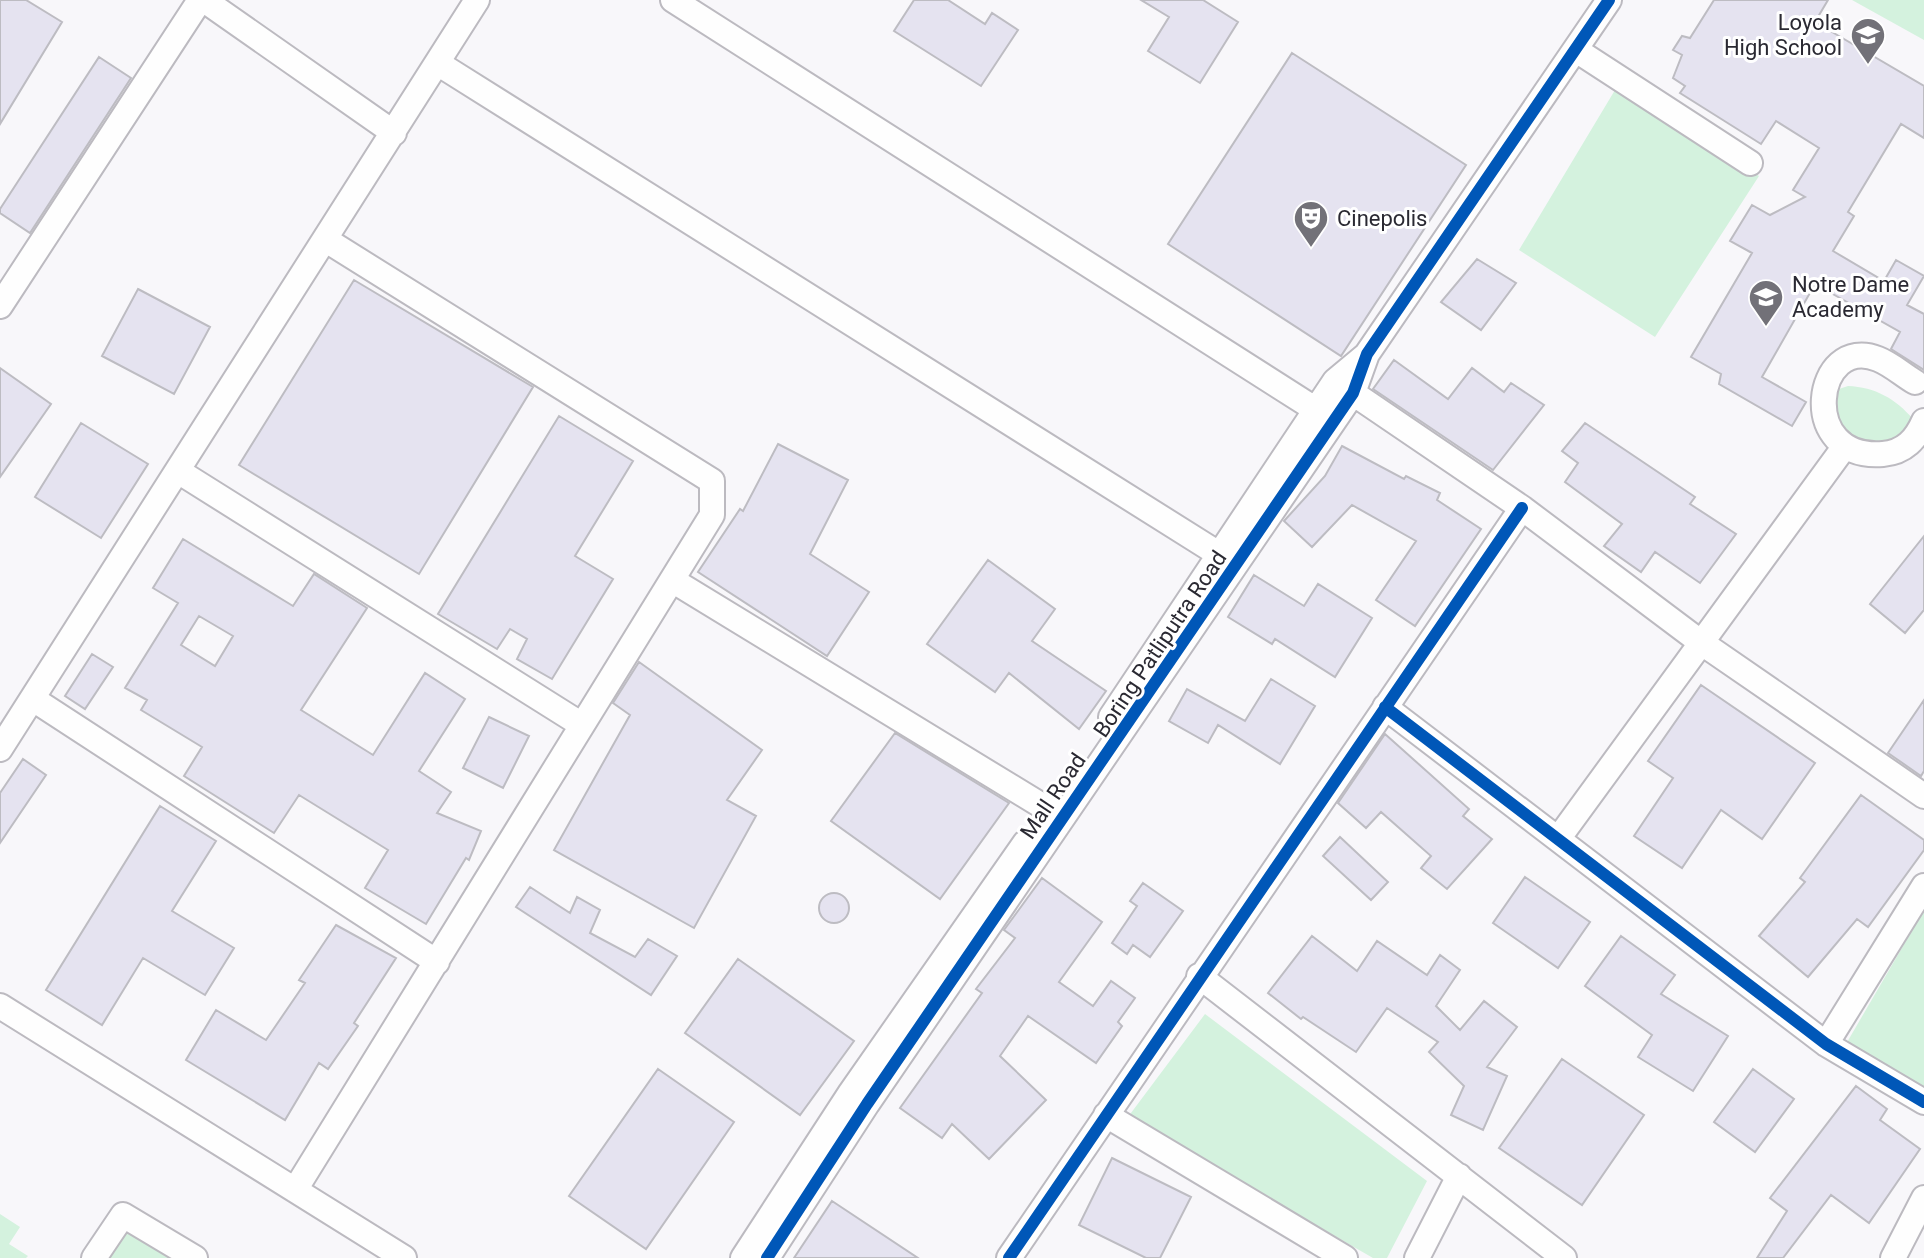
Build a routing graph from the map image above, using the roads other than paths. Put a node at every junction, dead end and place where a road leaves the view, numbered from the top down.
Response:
1 (202, 0) edge
2 (477, 0) edge
3 (673, 0) edge
4 (1609, 0) edge
5 (1576, 50) junction
6 (439, 64) junction
7 (394, 133) junction
8 (1750, 163) dead end
9 (326, 240) junction
10 (0, 306) edge
11 (1915, 382) dead end
12 (1344, 387) junction
13 (1325, 416) junction
14 (1924, 421) edge
15 (1845, 446) junction
16 (178, 471) junction
17 (1522, 508) junction
18 (1228, 560) junction
19 (672, 580) junction
20 (1699, 641) junction
21 (33, 699) junction
22 (1385, 707) junction
23 (582, 725) junction
24 (0, 749) edge
25 (1924, 796) edge
26 (1055, 813) junction
27 (1558, 839) junction
28 (1924, 886) edge
29 (437, 962) junction
30 (1199, 976) junction
31 (0, 1006) edge
32 (1826, 1044) junction
33 (859, 1098) junction
34 (1924, 1102) edge
35 (1106, 1115) junction
36 (1459, 1176) junction
37 (295, 1190) junction
38 (1924, 1198) edge
39 (369, 1249) edge
40 (1903, 1255) edge
41 (94, 1258) edge
42 (195, 1258) edge
43 (404, 1258) edge
44 (743, 1258) edge
45 (767, 1258) edge
46 (1009, 1258) edge
47 (1345, 1258) edge
48 (1417, 1258) edge
49 (1564, 1258) edge

1 - 7 street
1 - 10 street
2 - 6 street
3 - 13 street
4 - 5 street, Mall Road
5 - 8 street
5 - 12 street, Mall Road
6 - 7 street
6 - 18 street
7 - 9 street
9 - 16 street
9 - 19 street
11 - 15 street
12 - 13 street, Mall Road
12 - 17 street
13 - 18 street, Mall Road
14 - 15 street
15 - 20 street
16 - 21 street
16 - 23 street
17 - 20 street
17 - 22 street
18 - 26 street, Mall Road
19 - 23 street
19 - 26 street
20 - 25 street
20 - 27 street
21 - 24 street
21 - 29 street
22 - 27 street
22 - 30 street
23 - 29 street
26 - 33 street, Mall Road
27 - 32 street
28 - 32 street
29 - 37 street
30 - 35 street
30 - 36 street
31 - 37 street
32 - 34 street
33 - 44 street
33 - 45 street, Mall Road
35 - 46 street
35 - 47 street
36 - 48 street
36 - 49 street
37 - 39 street
38 - 40 street
39 - 43 street
41 - 42 street

